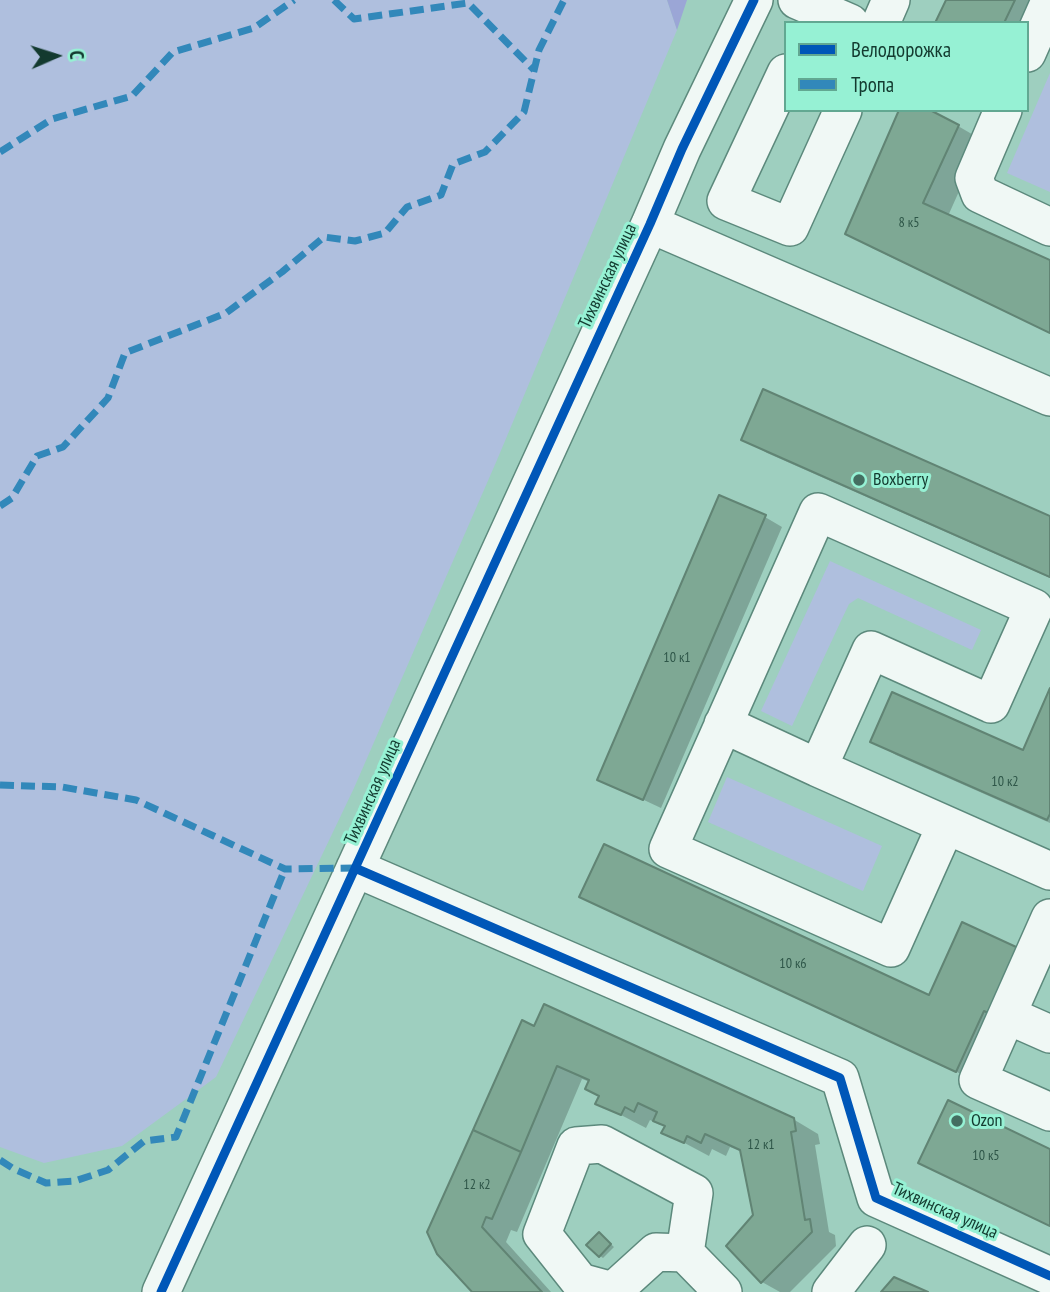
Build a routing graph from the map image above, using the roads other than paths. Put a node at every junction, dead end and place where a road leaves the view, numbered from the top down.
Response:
1 (754, 0) edge
2 (891, 0) edge
3 (1050, 1) edge
4 (811, 7) edge
5 (845, 21) edge
6 (882, 21) edge
7 (1029, 49) edge
8 (784, 78) edge
9 (841, 112) edge
10 (1002, 112) edge
11 (650, 224) junction
12 (1050, 226) edge
13 (1050, 397) edge
14 (723, 724) junction
15 (818, 768) junction
16 (946, 825) junction
17 (355, 868) junction
18 (1050, 871) edge
19 (1050, 918) edge
20 (1007, 1015) junction
21 (1050, 1034) edge
22 (1050, 1112) edge
23 (867, 1245) dead end
24 (685, 1253) junction
25 (1050, 1276) edge
26 (160, 1292) edge
27 (723, 1292) edge
28 (831, 1292) edge

1 - 11 street, Тихвинская улица
2 - 6 street
3 - 7 street
4 - 5 street
8 - 9 street
10 - 12 street
11 - 13 street, Тихвинская улица
11 - 17 street, Тихвинская улица
14 - 15 street
14 - 15 street
14 - 16 street
15 - 16 street
16 - 18 street
17 - 25 street, Тихвинская улица
17 - 26 street
19 - 20 street
20 - 21 street
20 - 22 street
23 - 28 street
24 - 24 street
24 - 27 street

